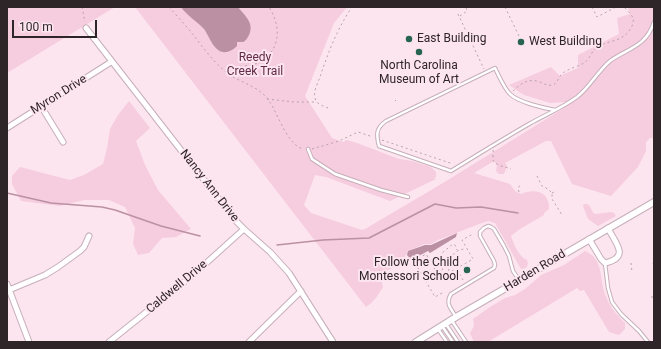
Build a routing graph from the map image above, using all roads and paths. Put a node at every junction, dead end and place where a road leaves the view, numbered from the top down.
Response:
1 (82, 7) edge
2 (169, 7) edge
3 (269, 7) edge
4 (352, 7) edge
5 (466, 7) edge
6 (505, 7) edge
7 (592, 7) edge
8 (616, 7) edge
9 (624, 7) edge
10 (458, 14) dead end
11 (459, 17) junction
12 (654, 22) edge
13 (86, 28) joint
14 (449, 35) dead end
15 (468, 35) junction
16 (519, 36) dead end
17 (111, 62) junction
18 (484, 69) dead end
19 (225, 71) junction
20 (513, 91) dead end
21 (268, 99) junction
22 (316, 102) junction
23 (41, 106) junction
24 (328, 108) dead end
25 (555, 110) junction
26 (7, 128) edge
27 (373, 137) dead end
28 (381, 139) dead end
29 (62, 142) dead end
30 (491, 147) junction
31 (308, 149) junction
32 (459, 166) junction
33 (511, 169) dead end
34 (538, 176) dead end
35 (521, 184) dead end
36 (556, 191) dead end
37 (519, 192) dead end
38 (552, 193) junction
39 (408, 197) dead end
40 (654, 202) edge
41 (562, 215) dead end
42 (608, 228) junction
43 (244, 229) junction
44 (474, 235) dead end
45 (89, 236) dead end
46 (590, 239) junction
47 (467, 249) junction
48 (457, 251) junction
49 (444, 260) junction
50 (450, 260) junction
51 (605, 263) junction
52 (631, 263) dead end
53 (435, 268) junction
54 (456, 268) junction
55 (632, 272) dead end
56 (442, 274) dead end
57 (441, 277) junction
58 (463, 280) dead end
59 (519, 281) junction
60 (7, 284) edge
61 (9, 290) junction
62 (301, 291) junction
63 (442, 293) dead end
64 (652, 296) dead end
65 (654, 301) edge
66 (447, 323) junction
67 (29, 342) edge
68 (109, 342) edge
69 (249, 342) edge
70 (333, 342) edge
71 (416, 342) edge
72 (447, 342) edge
73 (453, 342) edge
74 (458, 342) edge
75 (466, 342) edge
76 (648, 342) edge

1 - 13 path
2 - 19 path
3 - 19 path
4 - 22 path
5 - 11 path
6 - 16 path
7 - 8 path
9 - 20 path
10 - 11 path
11 - 15 path
12 - 25 lane
13 - 17 street, Nancy Ann Drive
14 - 15 path
15 - 18 path
17 - 23 street, Myron Drive
17 - 43 street, Nancy Ann Drive
19 - 21 path
21 - 22 path
21 - 31 path
22 - 24 path
23 - 26 street, Myron Drive
23 - 29 street
25 - 30 lane
25 - 32 lane
27 - 31 path
28 - 32 path
30 - 32 lane
30 - 33 path
31 - 39 lane
34 - 38 path
35 - 37 path
36 - 38 path
38 - 41 path
40 - 42 street, Harden Road
42 - 46 street, Harden Road
42 - 51 street
43 - 62 street, Nancy Ann Drive
43 - 68 street, Caldwell Drive
44 - 47 path
45 - 61 street
46 - 51 street
46 - 59 street, Harden Road
47 - 48 path
47 - 54 path
48 - 49 path
48 - 50 path
49 - 50 path
49 - 53 path
50 - 54 path
51 - 76 lane
52 - 55 path
53 - 57 path
53 - 63 path
54 - 57 path
54 - 58 path
56 - 57 path
59 - 66 street, Harden Road
59 - 66 lane
60 - 61 street
61 - 67 street
62 - 69 street
62 - 70 street, Nancy Ann Drive
64 - 65 path
66 - 71 street, Harden Road
66 - 72 lane
66 - 73 lane
66 - 74 lane
66 - 75 lane

